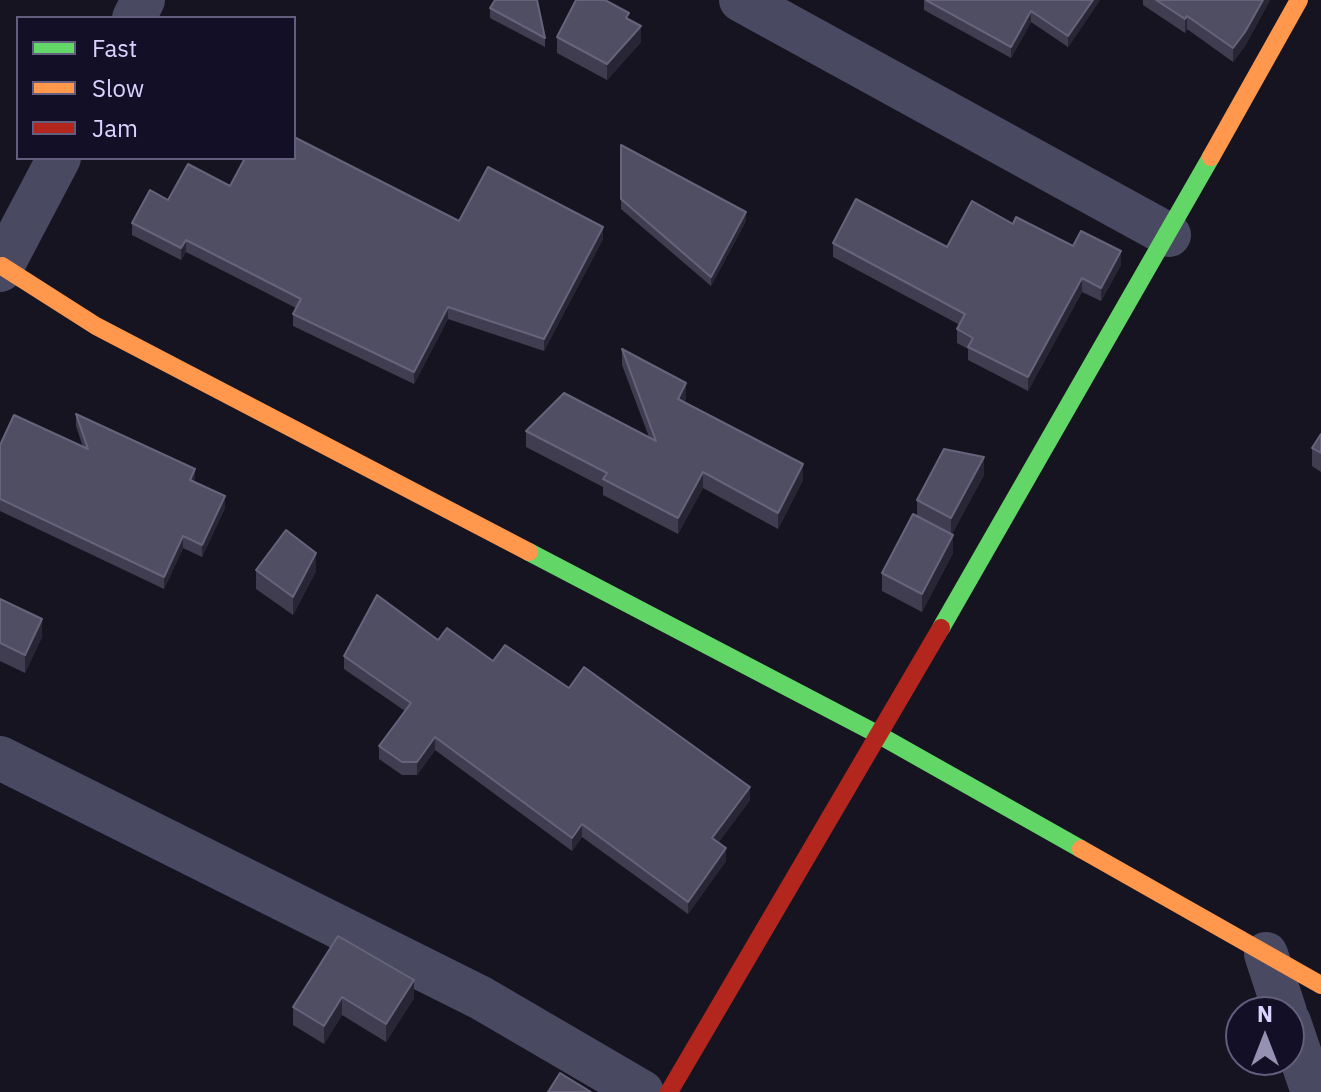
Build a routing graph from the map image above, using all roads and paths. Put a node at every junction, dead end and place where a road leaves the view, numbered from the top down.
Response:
1 (741, 0) edge
2 (1299, 0) edge
3 (58, 160) edge
4 (1169, 235) junction
5 (1, 268) edge
6 (879, 735) junction
7 (0, 758) edge
8 (1266, 954) junction
9 (1321, 985) edge
10 (1280, 996) edge
11 (1305, 1069) edge
12 (642, 1092) edge
13 (669, 1092) edge
14 (1313, 1092) edge

1 - 4 street
2 - 4 street
3 - 5 street
4 - 6 street
5 - 6 street
6 - 8 street
6 - 13 street
7 - 12 street
8 - 9 street
8 - 10 street
11 - 14 street

